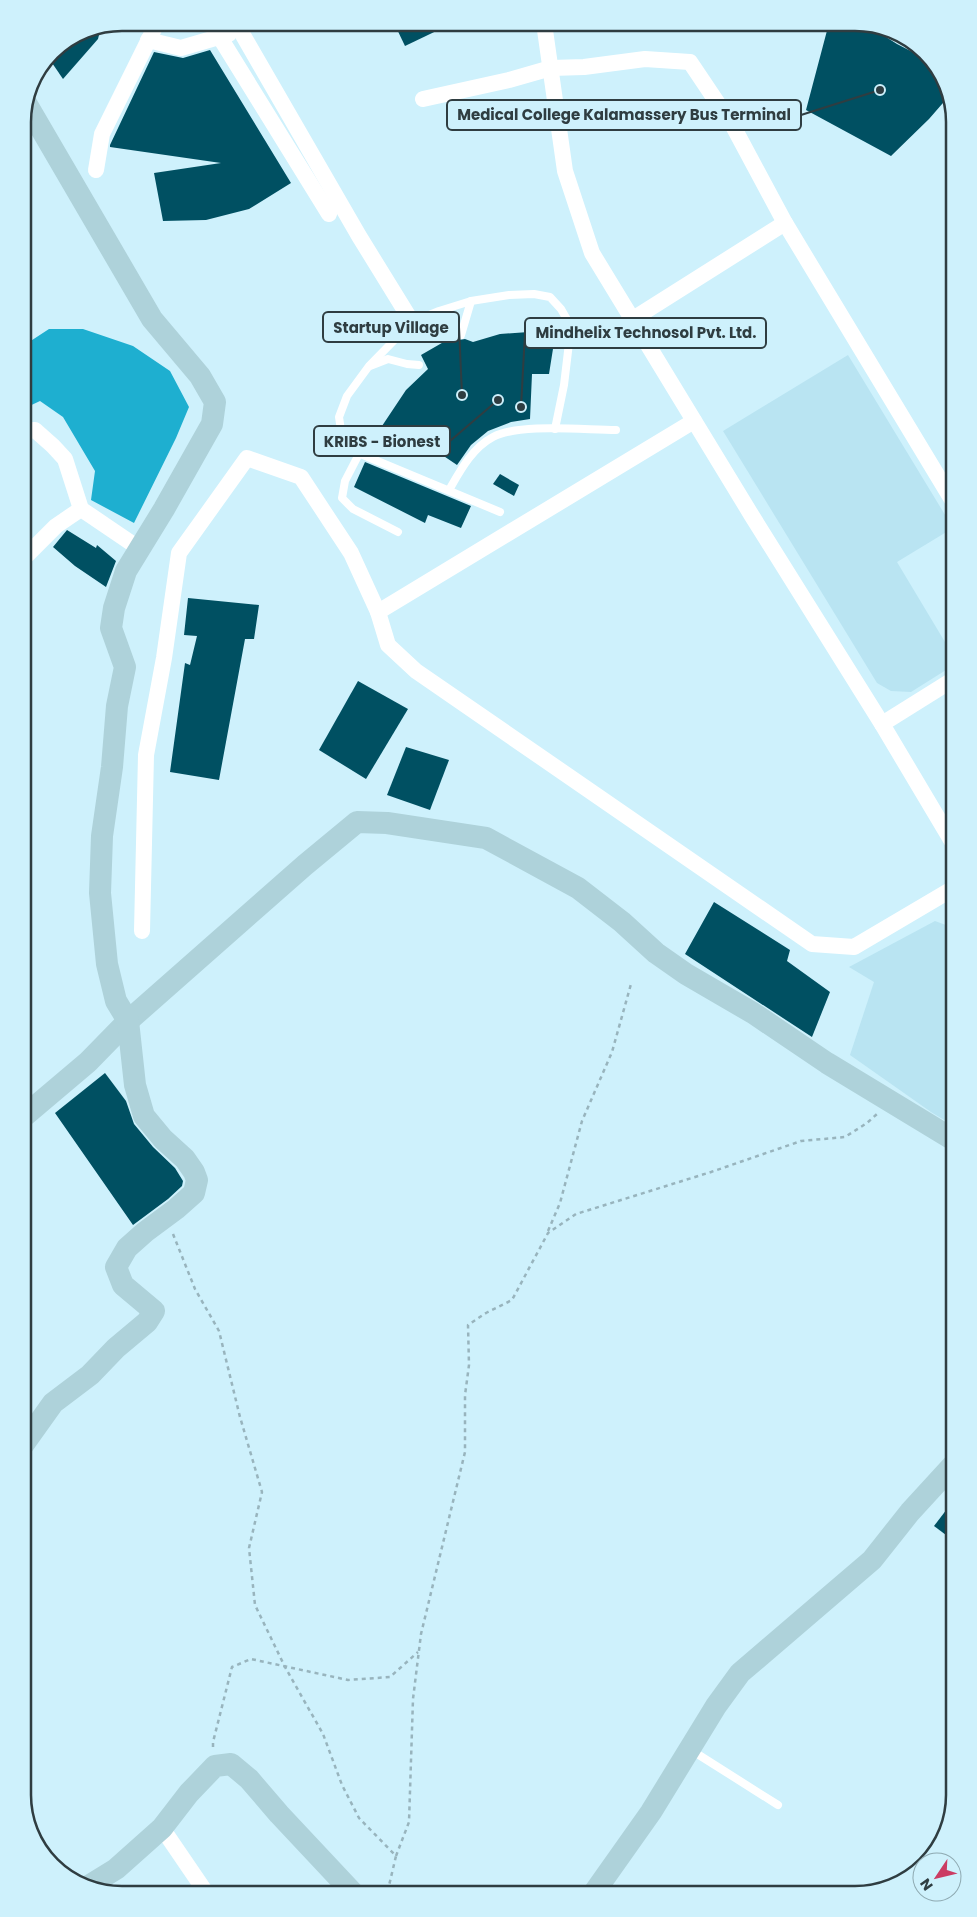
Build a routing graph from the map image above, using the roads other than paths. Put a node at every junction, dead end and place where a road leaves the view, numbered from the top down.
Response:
1 (152, 31) edge
2 (217, 31) edge
3 (230, 31) edge
4 (241, 31) edge
5 (545, 31) edge
6 (221, 37) junction
7 (148, 40) junction
8 (551, 68) junction
9 (423, 99) dead end
10 (32, 113) edge
11 (96, 170) dead end
12 (329, 214) dead end
13 (785, 223) junction
14 (471, 301) junction
15 (633, 319) junction
16 (412, 322) junction
17 (460, 335) dead end
18 (419, 365) dead end
19 (368, 366) junction
20 (694, 421) junction
21 (555, 429) junction
22 (31, 430) edge
23 (616, 430) dead end
24 (359, 454) junction
25 (449, 490) junction
26 (946, 490) edge
27 (81, 508) junction
28 (500, 512) dead end
29 (398, 532) dead end
30 (140, 549) junction
31 (31, 552) edge
32 (378, 612) junction
33 (946, 684) edge
34 (882, 724) junction
35 (946, 832) edge
36 (946, 893) edge
37 (142, 930) dead end
38 (128, 1021) junction
39 (31, 1110) edge
40 (946, 1135) edge
41 (31, 1433) edge
42 (946, 1473) edge
43 (691, 1750) junction
44 (778, 1805) dead end
45 (162, 1828) junction
46 (100, 1883) edge
47 (201, 1886) edge
48 (346, 1886) edge
49 (599, 1886) edge

1 - 7 street
2 - 6 street
3 - 6 street
4 - 16 street
5 - 8 street
6 - 7 street
6 - 12 street
7 - 11 street
8 - 9 street
8 - 13 street
8 - 15 street
10 - 30 street
13 - 15 street
13 - 26 street
14 - 16 lane
14 - 17 lane
14 - 21 lane
15 - 20 street
16 - 19 lane
18 - 19 lane
19 - 24 lane
20 - 32 street
20 - 34 street
21 - 23 lane
21 - 25 lane
22 - 27 street
24 - 25 lane
24 - 29 lane
25 - 28 lane
27 - 30 street
27 - 31 street
30 - 38 street
32 - 36 street
32 - 37 street
33 - 34 street
34 - 35 street
38 - 39 street
38 - 40 street
38 - 41 street
42 - 43 street
43 - 44 lane
43 - 49 street
45 - 46 street
45 - 47 street
45 - 48 street

